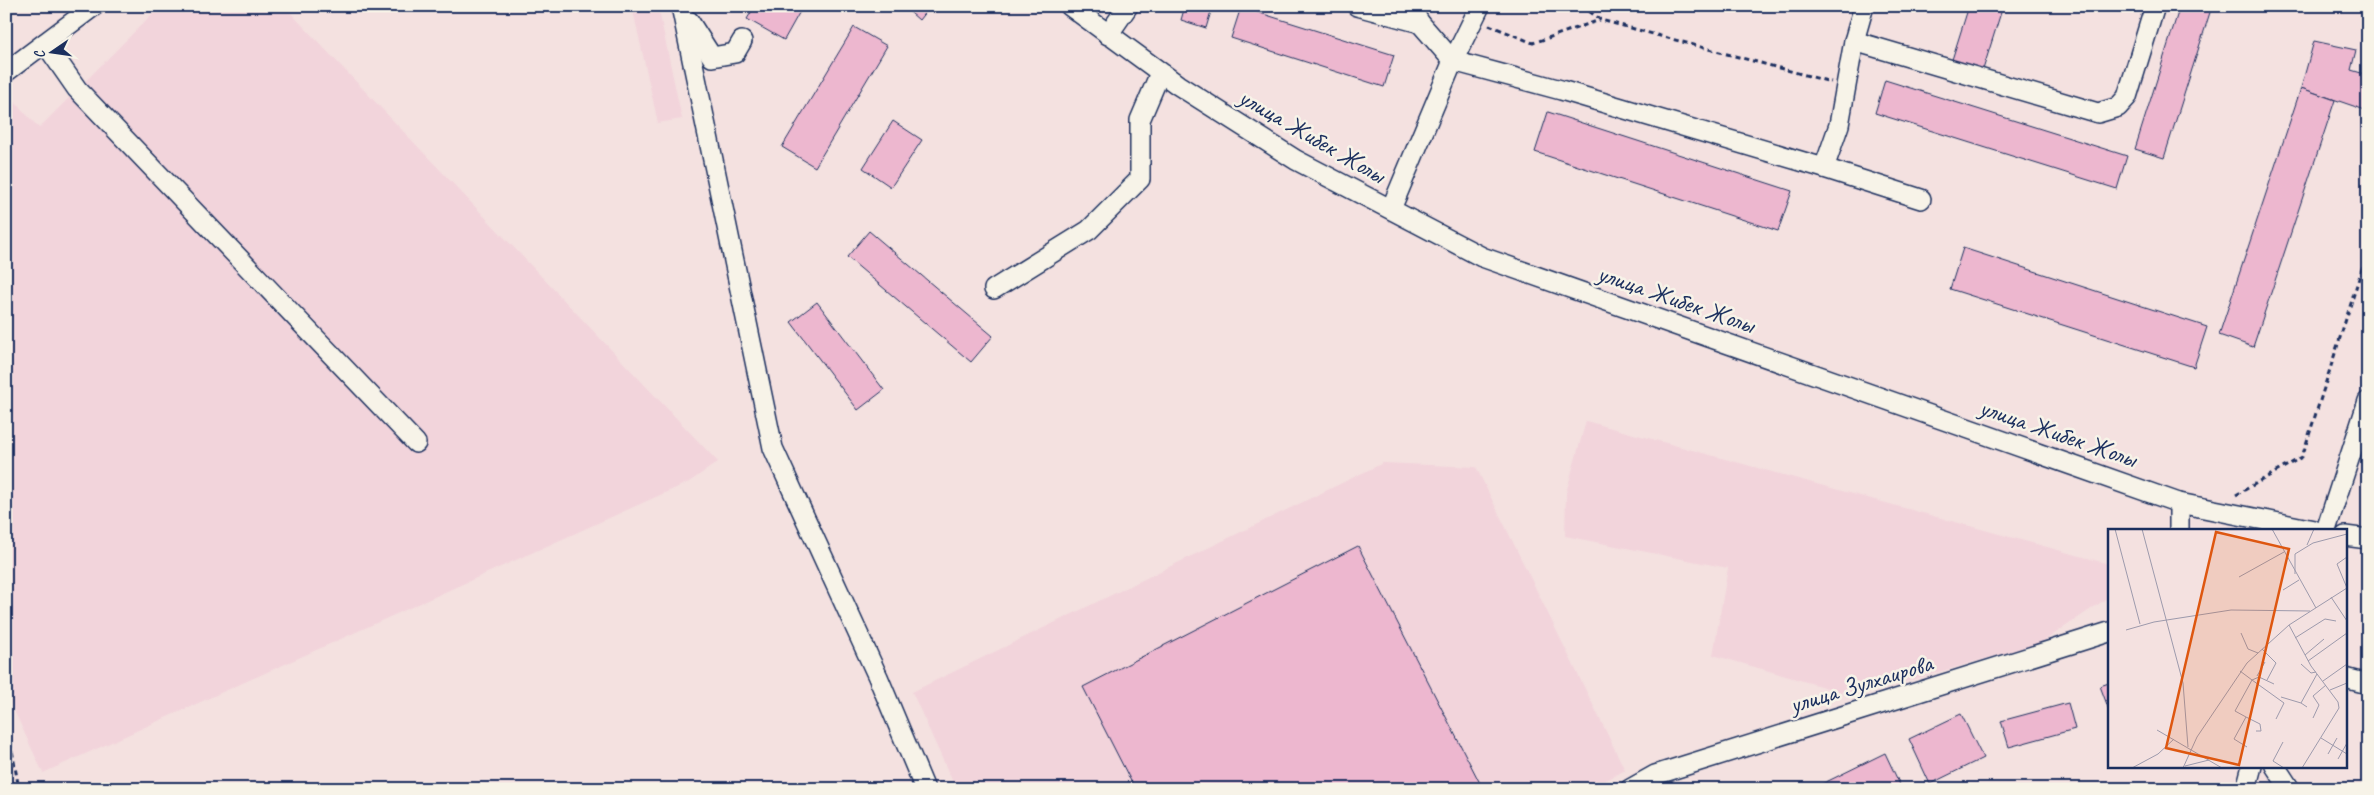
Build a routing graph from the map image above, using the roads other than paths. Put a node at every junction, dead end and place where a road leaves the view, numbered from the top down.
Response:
1 (94, 6) edge
2 (1070, 6) edge
3 (1128, 6) edge
4 (1357, 6) edge
5 (1410, 6) edge
6 (1864, 6) edge
7 (2155, 6) edge
8 (682, 9) edge
9 (1477, 12) edge
10 (1420, 23) junction
11 (1108, 35) junction
12 (742, 41) dead end
13 (1854, 41) junction
14 (45, 43) junction
15 (1453, 61) junction
16 (6, 72) edge
17 (1160, 72) junction
18 (1824, 168) junction
19 (1921, 199) dead end
20 (1391, 209) junction
21 (994, 289) dead end
22 (2368, 402) edge
23 (416, 443) dead end
24 (2179, 503) junction
25 (2179, 529) edge
26 (2309, 529) edge
27 (2326, 529) edge
28 (2346, 536) edge
29 (2368, 539) edge
30 (2108, 632) edge
31 (2346, 678) edge
32 (2368, 684) edge
33 (2251, 768) edge
34 (2276, 768) edge
35 (925, 789) edge
36 (1630, 789) edge
37 (2246, 789) edge
38 (2290, 789) edge

1 - 14 street
2 - 11 street, улица Жибек Жолы
3 - 11 street
4 - 10 street
5 - 10 street
6 - 13 street
7 - 13 street
8 - 12 street
8 - 35 street
9 - 15 street
10 - 15 street
11 - 17 street, улица Жибек Жолы
13 - 18 street
14 - 16 street
14 - 23 street
15 - 18 street
15 - 20 street
17 - 20 street, улица Жибек Жолы
17 - 21 street
18 - 19 street
20 - 24 street, улица Жибек Жолы
22 - 27 street
24 - 25 street
24 - 26 street, улица Жибек Жолы
28 - 29 street
30 - 36 street, улица Зулхаирова
31 - 32 street
33 - 37 street
34 - 38 street

